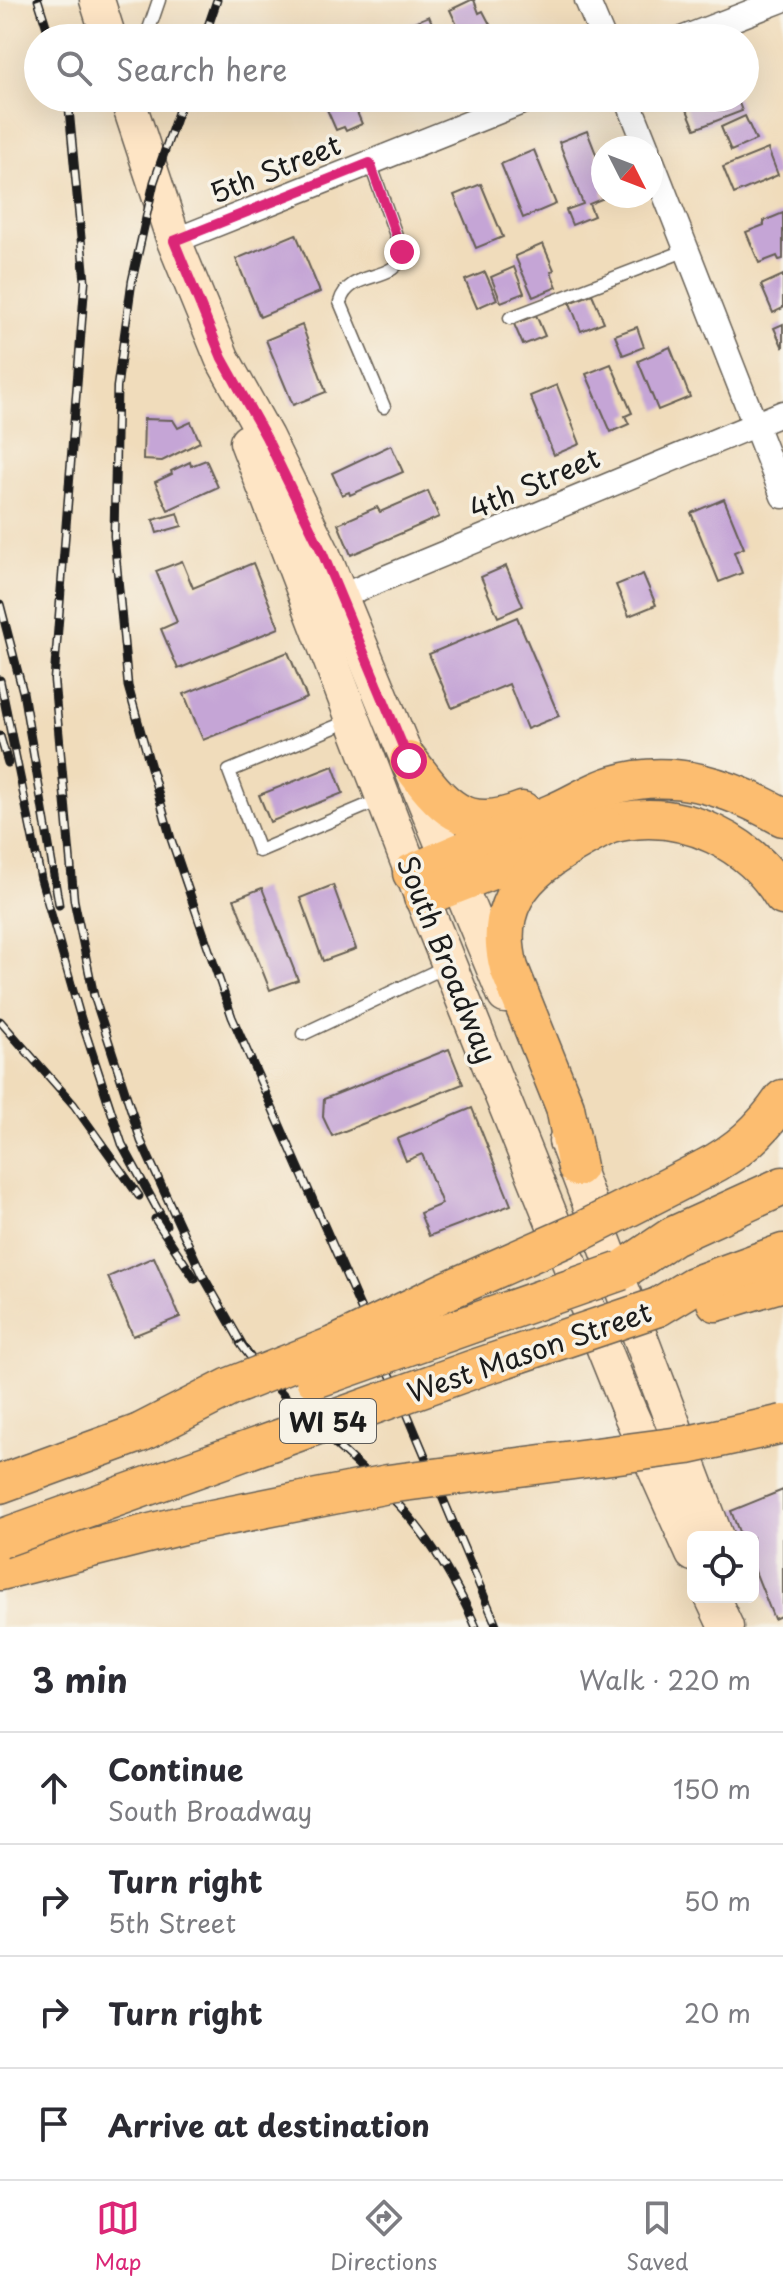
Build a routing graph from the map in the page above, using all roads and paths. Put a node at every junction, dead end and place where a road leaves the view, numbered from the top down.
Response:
1 (97, 0) edge
2 (159, 0) edge
3 (587, 0) edge
4 (782, 0) edge
5 (105, 24) edge
6 (151, 24) edge
7 (597, 24) edge
8 (720, 24) edge
9 (132, 112) edge
10 (497, 112) edge
11 (633, 112) edge
12 (642, 136) edge
13 (370, 163) junction
14 (663, 189) edge
15 (174, 241) junction
16 (687, 250) junction
17 (510, 318) dead end
18 (222, 358) junction
19 (384, 407) dead end
20 (783, 413) edge
21 (755, 424) junction
22 (783, 496) edge
23 (341, 596) junction
24 (310, 609) junction
25 (352, 719) junction
26 (409, 761) junction
27 (612, 785) junction
28 (383, 799) junction
29 (783, 817) edge
30 (606, 826) junction
31 (454, 870) junction
32 (418, 885) junction
33 (783, 896) edge
34 (450, 964) junction
35 (303, 1034) dead end
36 (783, 1099) edge
37 (577, 1167) junction
38 (783, 1186) edge
39 (783, 1212) edge
40 (783, 1253) edge
41 (621, 1271) junction
42 (783, 1282) edge
43 (658, 1307) junction
44 (783, 1424) edge
45 (140, 1433) junction
46 (0, 1484) edge
47 (714, 1531) edge
48 (0, 1539) edge
49 (687, 1541) edge
50 (0, 1571) edge
51 (715, 1603) edge
52 (731, 1603) edge
53 (726, 1627) edge
54 (735, 1627) edge

1 - 5 street
2 - 6 lane
3 - 7 street
4 - 8 street
9 - 15 street, South Broadway
10 - 13 street, 5th Street
11 - 12 street
13 - 15 street, 5th Street
13 - 19 lane
14 - 16 street
15 - 18 street, South Broadway
16 - 17 lane
16 - 21 street
18 - 23 street, South Broadway
18 - 24 street, South Broadway
20 - 21 street, 4th Street
21 - 22 street
21 - 23 street, 4th Street
23 - 24 street, 4th Street
23 - 26 street, South Broadway
24 - 25 street, South Broadway
25 - 28 street, South Broadway
25 - 28 lane
26 - 27 main road
26 - 31 street, South Broadway
27 - 29 main road
27 - 31 main road
28 - 32 street, South Broadway
30 - 31 main road
30 - 33 main road
30 - 37 main road
31 - 32 main road
31 - 37 street, South Broadway
32 - 34 street, South Broadway
34 - 35 lane
34 - 49 street, South Broadway
36 - 45 main road, bridge
37 - 47 street, South Broadway
38 - 41 main road
39 - 41 main road, West Mason Street / WI 54
40 - 43 main road, West Mason Street / WI 54
41 - 45 main road, West Mason Street / WI 54, bridge
42 - 43 main road
43 - 48 main road, West Mason Street / WI 54, bridge
44 - 50 main road, bridge
45 - 46 main road, West Mason Street / WI 54
51 - 53 street
52 - 54 street

